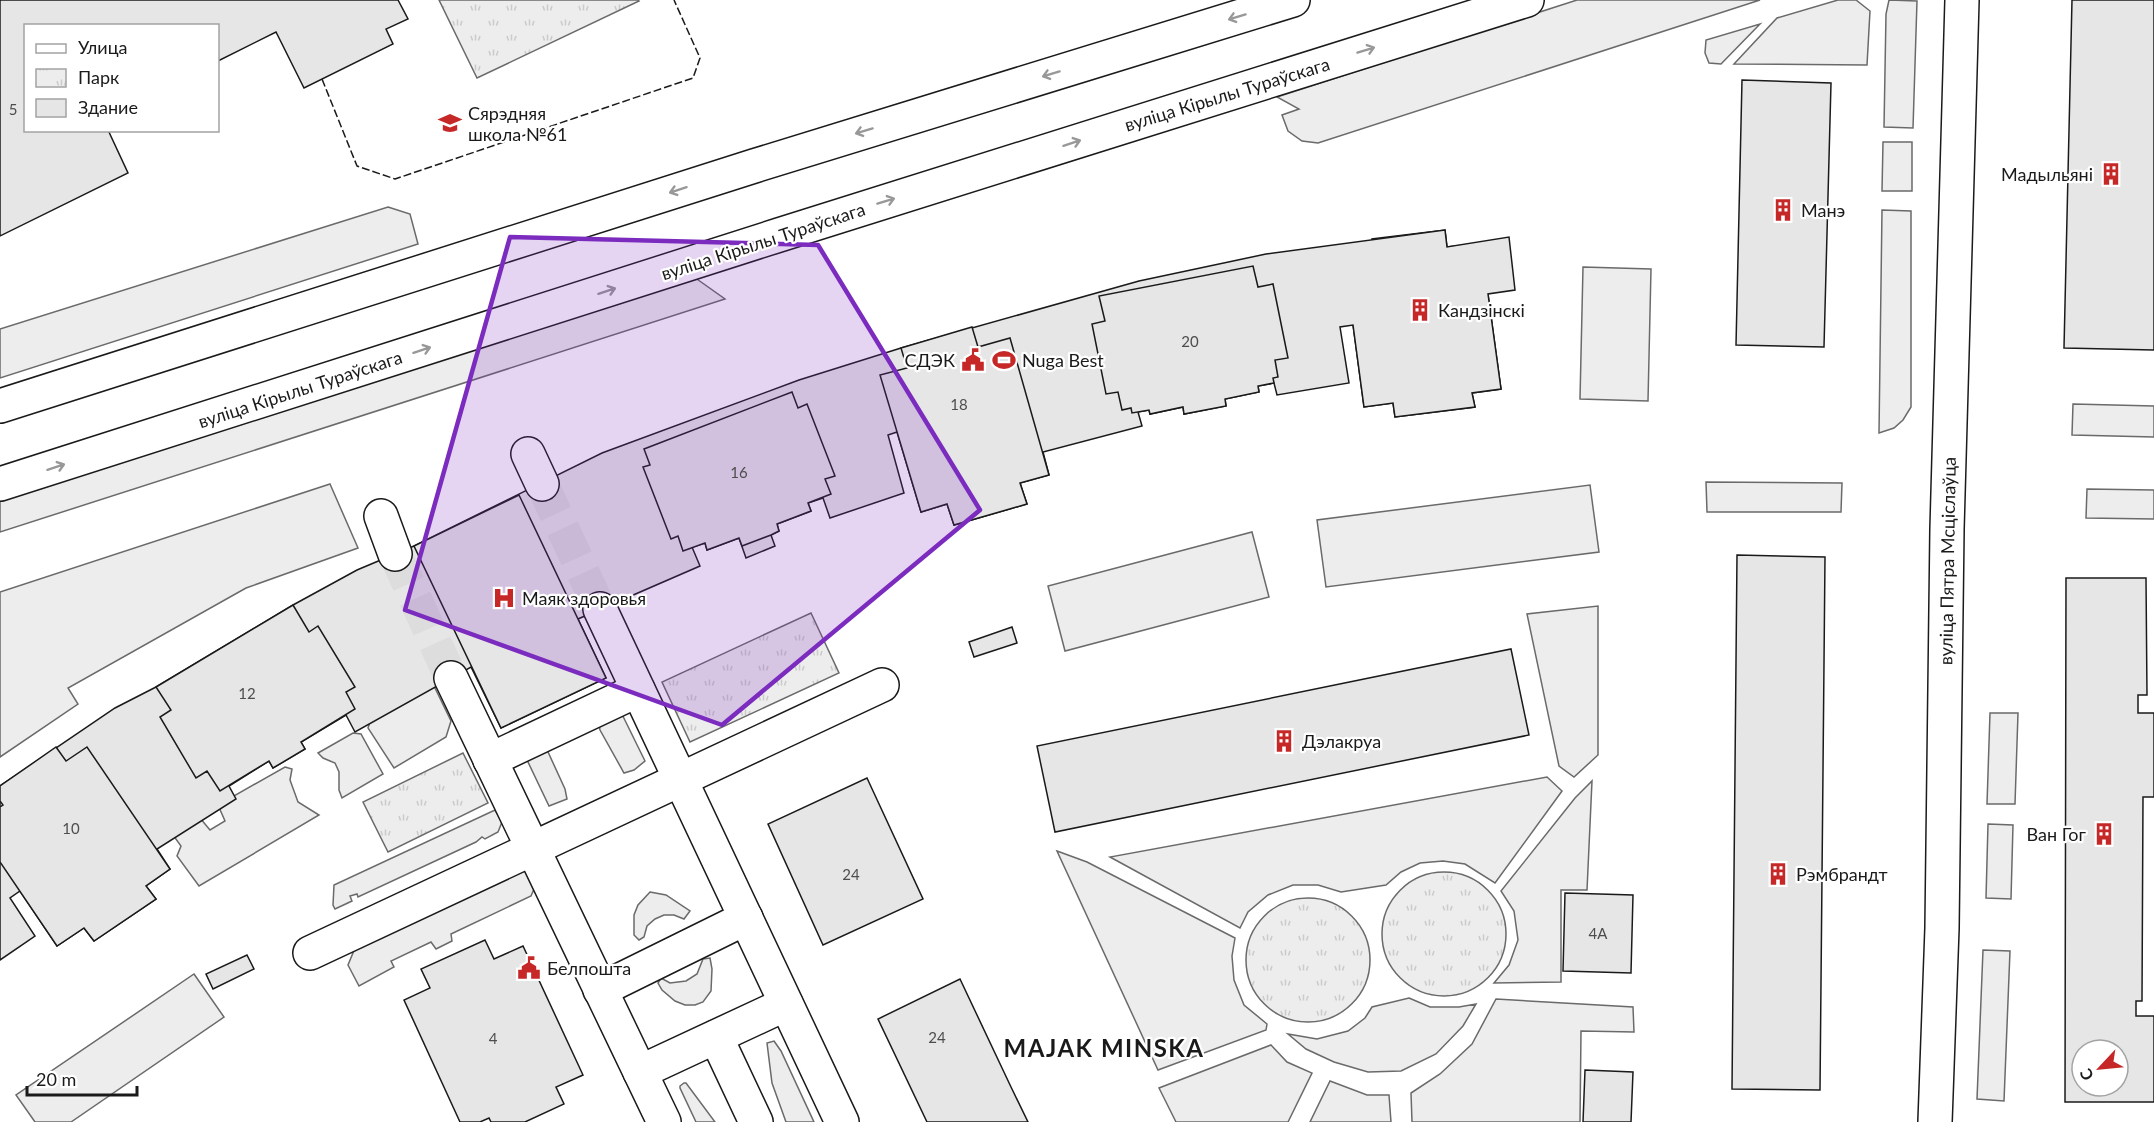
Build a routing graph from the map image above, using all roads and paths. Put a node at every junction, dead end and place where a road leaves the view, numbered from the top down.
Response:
1 (1293, 0) edge
2 (1527, 0) edge
3 (1962, 0) edge
4 (0, 406) edge
5 (528, 454) dead end
6 (0, 484) edge
7 (542, 484) tunnel mouth
8 (381, 516) dead end
9 (395, 554) tunnel mouth
10 (600, 609) tunnel mouth
11 (451, 678) tunnel mouth
12 (882, 685) dead end
13 (638, 690) junction
14 (490, 760) junction
15 (680, 780) junction
16 (533, 849) junction
17 (746, 918) junction
18 (309, 953) dead end
19 (600, 990) junction
20 (786, 1004) junction
21 (716, 1037) junction
22 (640, 1072) junction
23 (664, 1122) edge
24 (756, 1122) edge
25 (842, 1122) edge
26 (1935, 1122) edge

1 -> 4 street
6 -> 2 street, вуліца Кірылы Тураўскага
3 - 26 street, вуліца Пятра Мсціслаўца
5 - 7 street
8 - 9 street
10 - 13 street
11 - 14 street
12 - 15 street
13 - 14 street
13 - 15 street
14 - 16 street
15 - 16 street
15 - 17 street
16 - 18 street
16 - 19 street
17 - 19 street
17 - 20 street
19 - 22 street
20 - 21 street
20 - 25 street
21 - 22 street
21 - 24 street
22 - 23 street

